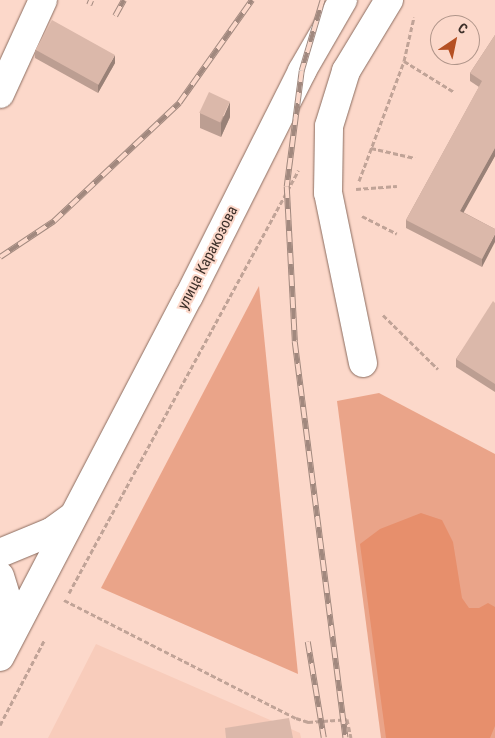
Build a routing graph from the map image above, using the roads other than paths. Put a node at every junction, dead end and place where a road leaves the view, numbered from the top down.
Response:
1 (43, 0) edge
2 (344, 0) edge
3 (389, 0) edge
4 (0, 94) edge
5 (363, 363) dead end
6 (74, 516) junction
7 (0, 553) edge
8 (0, 576) edge
9 (3, 651) edge

1 - 4 main road
2 - 6 main road, улица Каракозова
3 - 5 main road
6 - 7 main road, улица Каракозова
6 - 9 main road, улица Каракозова
8 - 9 main road, улица Каракозова

